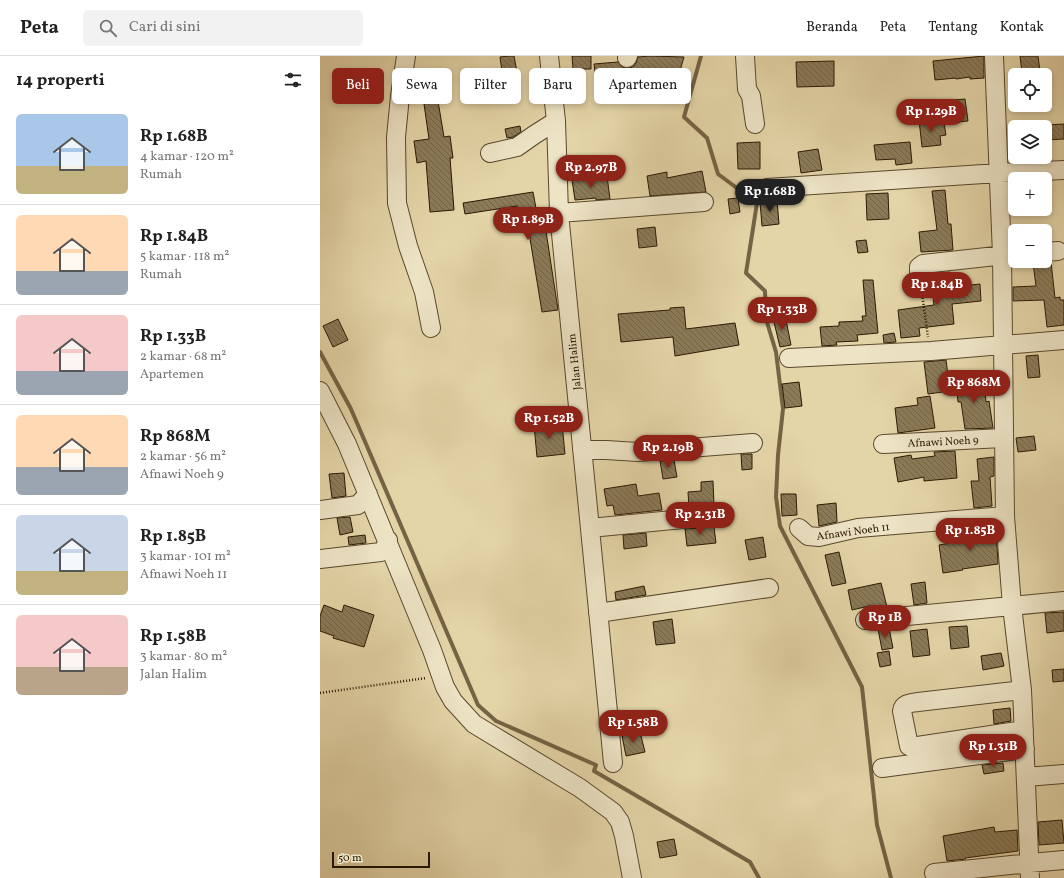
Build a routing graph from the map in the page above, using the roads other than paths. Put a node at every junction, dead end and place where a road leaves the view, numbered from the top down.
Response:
1 (406, 56) edge
2 (549, 56) edge
3 (745, 56) edge
4 (994, 56) edge
5 (556, 121) junction
6 (754, 124) dead end
7 (490, 153) dead end
8 (1064, 170) edge
9 (999, 173) junction
10 (767, 188) dead end
11 (704, 202) dead end
12 (559, 213) junction
13 (1008, 247) edge
14 (1008, 255) edge
15 (1008, 268) edge
16 (919, 272) road end
17 (431, 328) dead end
18 (1064, 340) edge
19 (1003, 346) junction
20 (789, 358) dead end
21 (320, 391) edge
22 (326, 422) edge
23 (1004, 438) junction
24 (752, 443) dead end
25 (883, 444) dead end
26 (582, 450) junction
27 (368, 494) junction
28 (320, 510) edge
29 (724, 514) dead end
30 (1005, 516) junction
31 (590, 528) junction
32 (798, 528) dead end
33 (388, 540) junction
34 (320, 559) edge
35 (769, 588) dead end
36 (1064, 601) edge
37 (1012, 606) junction
38 (598, 613) junction
39 (865, 620) dead end
40 (1022, 690) junction
41 (1024, 730) junction
42 (1025, 749) junction
43 (613, 763) dead end
44 (882, 768) dead end
45 (1064, 774) edge
46 (1026, 777) junction
47 (1064, 860) edge
48 (1030, 870) edge
49 (934, 873) dead end
50 (632, 878) edge

1 - 17 street
2 - 5 street, Jalan Halim
3 - 6 street
4 - 9 street
5 - 7 street
5 - 12 street, Jalan Halim
8 - 9 street
9 - 10 street
9 - 13 street
11 - 12 street
12 - 26 street, Jalan Halim
14 - 16 street
15 - 19 street
18 - 19 street
19 - 20 street
19 - 23 street
21 - 22 street
22 - 27 street
23 - 25 street, Afnawi Noeh 9
23 - 30 street
24 - 26 street
26 - 31 street, Jalan Halim
27 - 28 street
27 - 33 street
29 - 31 street
30 - 32 street, Afnawi Noeh 11
30 - 37 street
31 - 38 street, Jalan Halim
33 - 34 street
33 - 50 street
35 - 38 street
36 - 37 street
37 - 39 street
37 - 40 street
38 - 43 street, Jalan Halim
40 - 41 street
40 - 41 street
41 - 42 street
42 - 44 street
42 - 46 street
45 - 46 street
46 - 48 street
47 - 48 street
48 - 49 street

